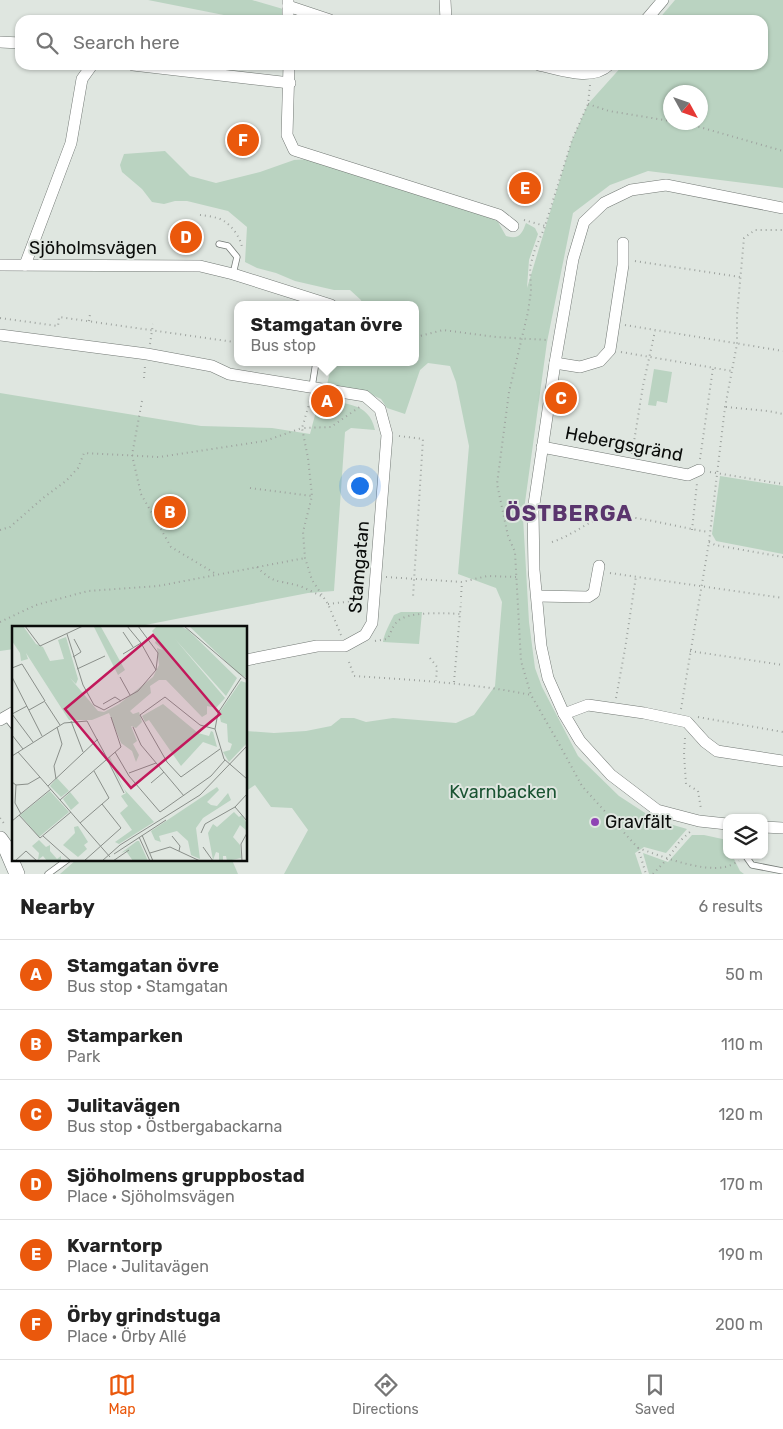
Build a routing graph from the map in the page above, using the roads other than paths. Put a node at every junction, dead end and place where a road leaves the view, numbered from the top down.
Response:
1 (446, 0) edge
2 (663, 0) edge
3 (288, 3) edge
4 (318, 15) edge
5 (446, 15) edge
6 (650, 15) edge
7 (0, 42) edge
8 (15, 43) edge
9 (88, 70) edge
10 (177, 70) edge
11 (289, 70) edge
12 (567, 70) edge
13 (600, 70) edge
14 (290, 83) junction
15 (783, 208) edge
16 (513, 226) road end
17 (623, 242) dead end
18 (219, 244) dead end
19 (0, 265) edge
20 (25, 265) junction
21 (233, 274) junction
22 (318, 301) edge
23 (0, 335) edge
24 (555, 363) junction
25 (315, 366) edge
26 (312, 387) junction
27 (542, 447) junction
28 (699, 470) road end
29 (599, 568) road end
30 (537, 596) junction
31 (248, 660) edge
32 (564, 714) junction
33 (783, 760) edge
34 (723, 824) edge
35 (768, 827) edge
36 (783, 828) edge
37 (0, 839) edge
38 (747, 859) edge
39 (64, 862) edge
40 (783, 871) edge
41 (17, 874) edge
42 (48, 874) edge

1 - 5 street
2 - 6 street
3 - 4 street
7 - 8 street
9 - 20 street
10 - 14 street
11 - 14 street
12 - 13 street
14 - 16 street
15 - 24 street
17 - 24 street
18 - 21 lane
19 - 20 street, Sjöholmsvägen
20 - 21 street, Sjöholmsvägen
21 - 22 street, Sjöholmsvägen
23 - 26 street, Stamgatan
24 - 27 street
25 - 26 lane
26 - 31 street, Stamgatan
27 - 28 street, Hebergsgränd
27 - 30 street
29 - 30 street
30 - 32 street
32 - 33 street
32 - 34 street
35 - 36 street
37 - 41 street
38 - 40 lane
39 - 42 lane

